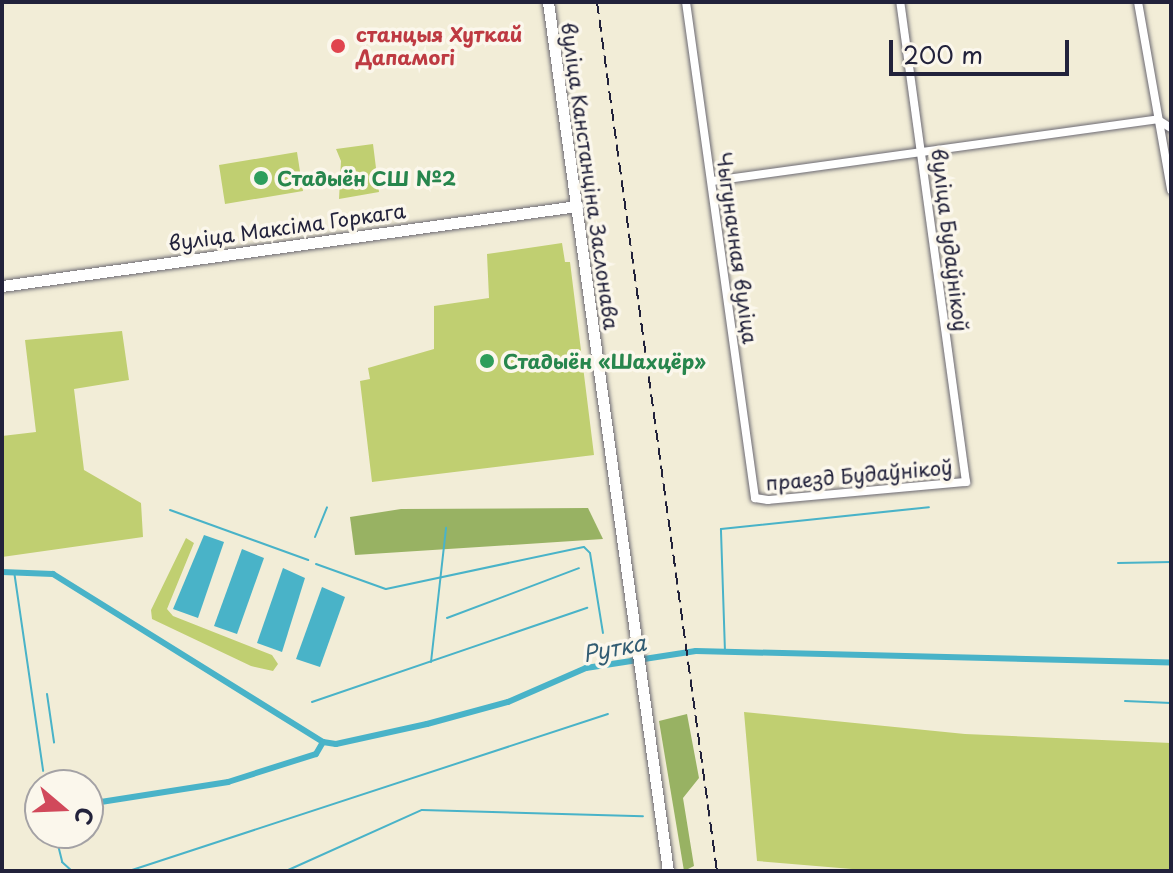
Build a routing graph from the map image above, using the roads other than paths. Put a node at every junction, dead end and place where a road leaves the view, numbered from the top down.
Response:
1 (548, 2) edge
2 (686, 2) edge
3 (900, 2) edge
4 (1138, 2) edge
5 (1157, 119) junction
6 (1171, 128) edge
7 (923, 153) junction
8 (713, 181) junction
9 (1171, 190) edge
10 (577, 206) junction
11 (2, 286) edge
12 (966, 482) joint
13 (755, 498) joint
14 (668, 871) edge

1 - 10 main road, вуліца Канстанціна Заслонава
2 - 8 street, Чыгуначная вуліца
3 - 7 street, вуліца Будаўнікоў
4 - 5 street
5 - 6 street
5 - 7 street
5 - 9 street
7 - 8 street
7 - 12 street, вуліца Будаўнікоў
8 - 13 street, Чыгуначная вуліца
10 - 11 main road, вуліца Максіма Горкага
10 - 14 main road, вуліца Канстанціна Заслонава
12 - 13 street, праезд Будаўнікоў

